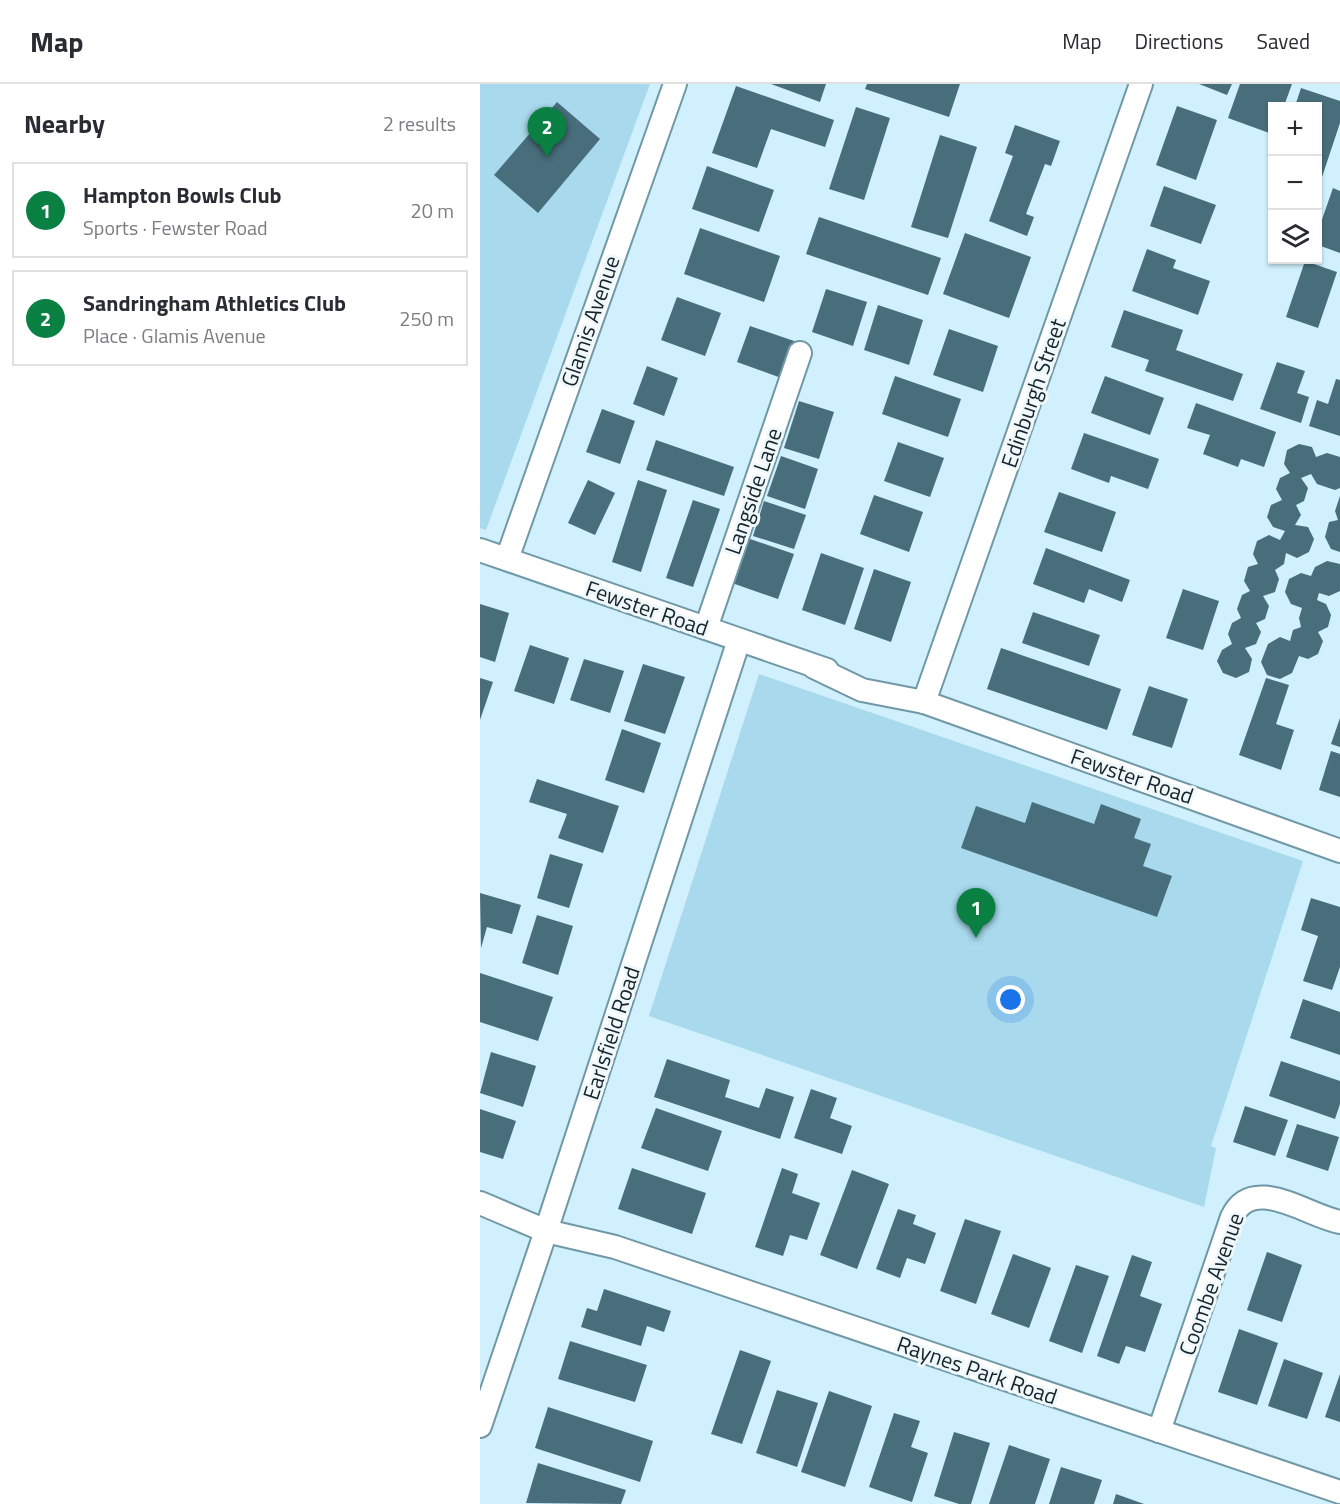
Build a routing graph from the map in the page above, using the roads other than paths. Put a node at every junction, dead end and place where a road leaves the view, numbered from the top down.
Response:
1 (675, 84) edge
2 (1141, 84) edge
3 (800, 353) dead end
4 (480, 550) edge
5 (507, 559) junction
6 (706, 628) junction
7 (739, 640) junction
8 (924, 702) junction
9 (1340, 850) edge
10 (480, 1201) edge
11 (1340, 1222) edge
12 (549, 1224) junction
13 (480, 1426) edge
14 (1159, 1431) junction
15 (1340, 1492) edge

1 - 5 street, Glamis Avenue
2 - 8 street, Edinburgh Street
3 - 6 street, Langside Lane
4 - 5 street, Fewster Road
5 - 6 street, Fewster Road
6 - 7 street, Fewster Road
7 - 8 street, Fewster Road
7 - 12 street, Earlsfield Road
8 - 9 street, Fewster Road
10 - 12 street, Raynes Park Road
11 - 14 street, Coombe Avenue
12 - 13 street, Earlsfield Road
12 - 14 street, Raynes Park Road
14 - 15 street, Raynes Park Road

